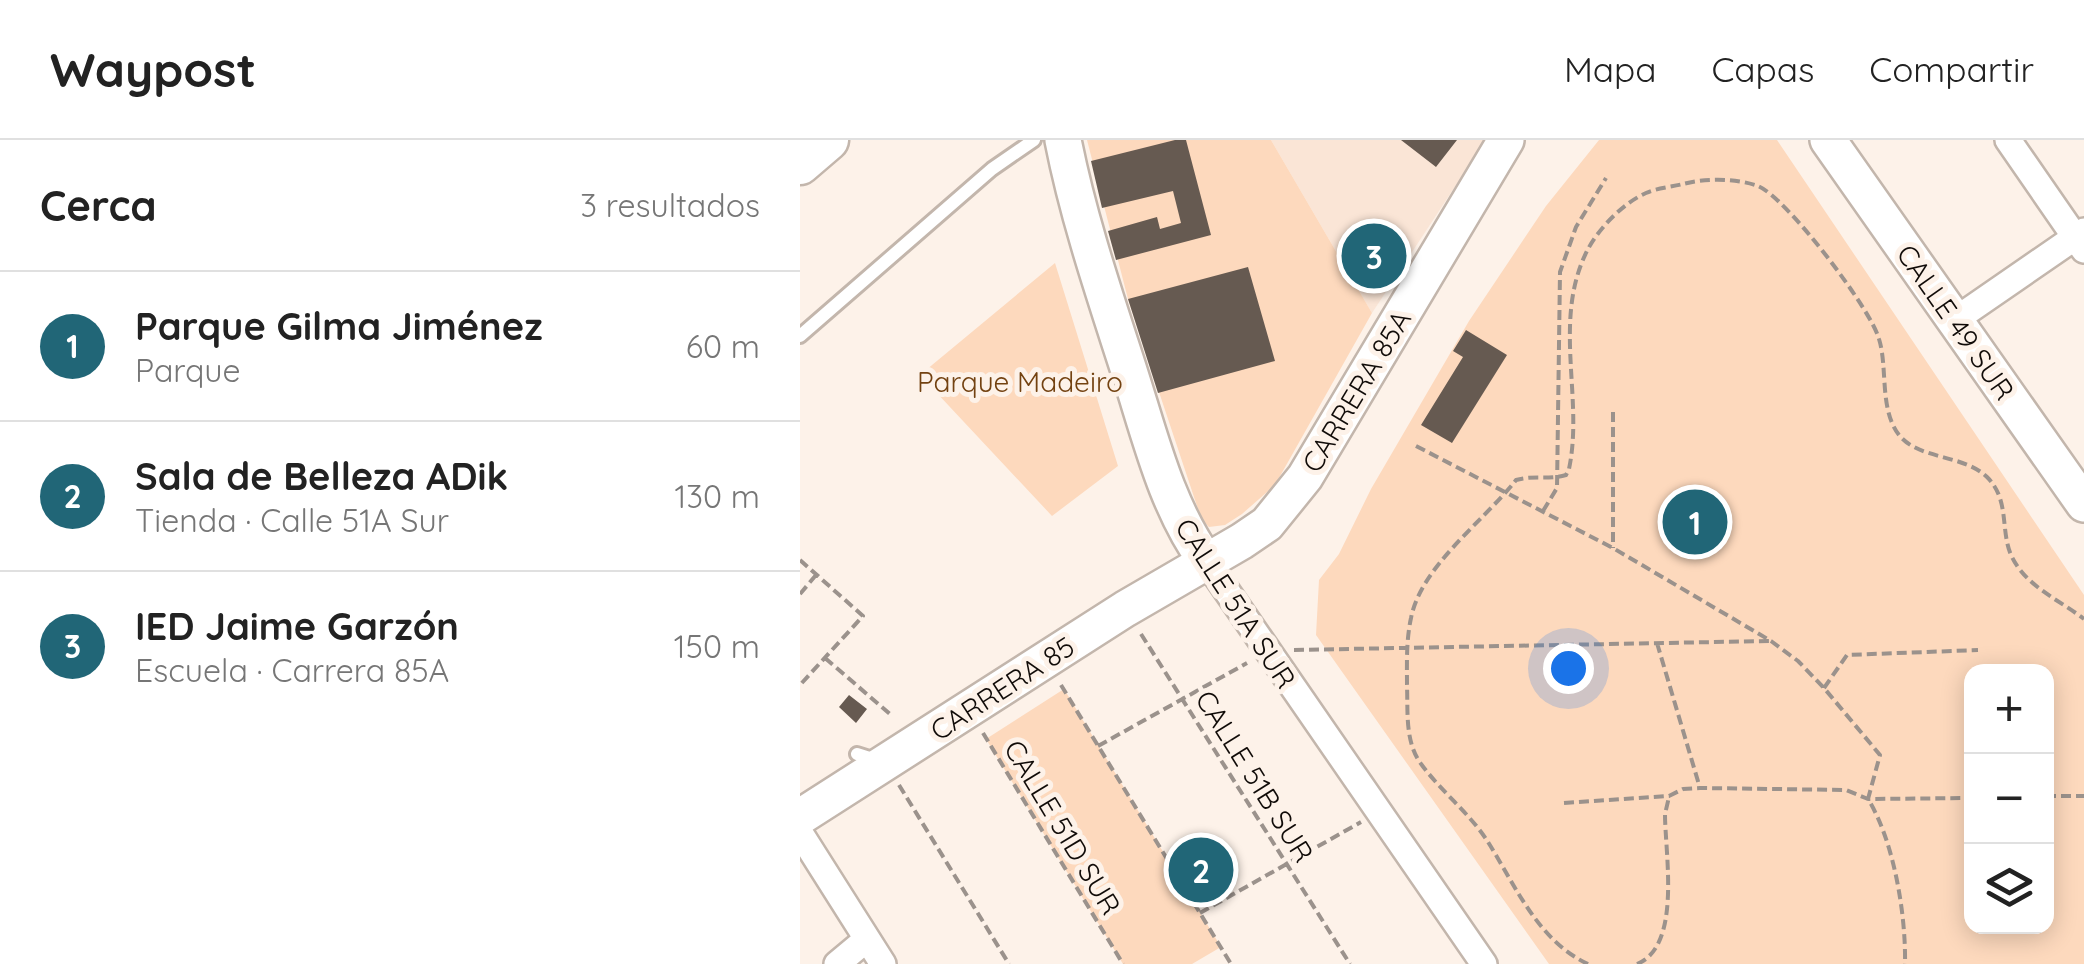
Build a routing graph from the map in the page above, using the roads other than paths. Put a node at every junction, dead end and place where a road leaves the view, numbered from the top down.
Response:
1 (828, 140) edge
2 (1034, 140) edge
3 (1063, 140) edge
4 (1506, 140) edge
5 (1828, 140) edge
6 (2008, 140) edge
7 (800, 164) edge
8 (2081, 239) edge
9 (1955, 320) junction
10 (800, 336) edge
11 (2084, 504) edge
12 (1206, 562) junction
13 (802, 838) edge
14 (867, 939) junction
15 (837, 964) edge
16 (883, 964) edge
17 (1484, 964) edge

1 - 7 main road
2 - 10 lane
3 - 12 street, CALLE 51A SUR
4 - 12 street, CARRERA 85A
5 - 9 street, CALLE 49 SUR
6 - 8 street
8 - 9 street
9 - 11 street, CALLE 49 SUR
12 - 13 street, CARRERA 85
12 - 17 street, CALLE 51A SUR
13 - 14 street
14 - 15 street
14 - 16 street

